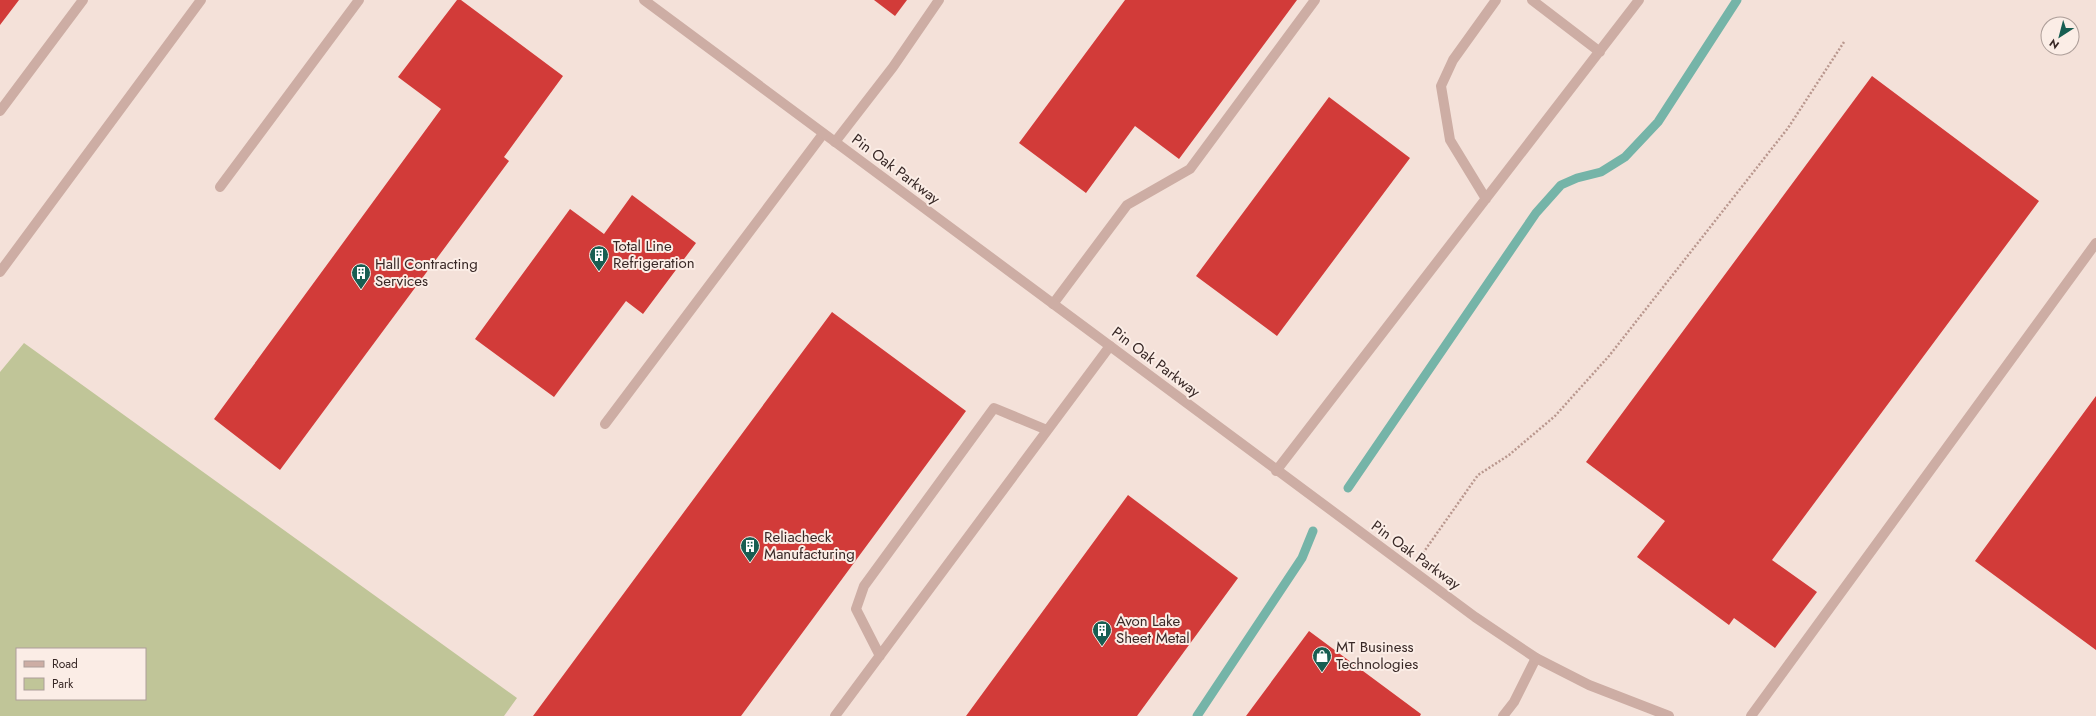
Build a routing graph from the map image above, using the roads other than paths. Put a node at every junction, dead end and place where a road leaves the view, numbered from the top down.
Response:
1 (83, 0) edge
2 (201, 0) edge
3 (359, 0) edge
4 (644, 0) edge
5 (939, 0) edge
6 (1315, 0) edge
7 (1496, 0) edge
8 (1532, 0) edge
9 (1639, 0) edge
10 (1600, 52) junction
11 (0, 111) edge
12 (823, 134) junction
13 (835, 142) junction
14 (220, 187) dead end
15 (1486, 198) junction
16 (2096, 243) edge
17 (0, 272) edge
18 (1053, 304) junction
19 (1110, 346) junction
20 (605, 424) dead end
21 (1047, 430) junction
22 (1276, 471) junction
23 (880, 656) junction
24 (1536, 658) junction
25 (835, 716) edge
26 (1503, 716) edge
27 (1669, 716) edge
28 (1750, 716) edge

1 - 11 street
2 - 17 street
3 - 14 street
4 - 12 street, Pin Oak Parkway
5 - 13 street
6 - 18 street
7 - 15 street
8 - 10 street
9 - 10 street
10 - 15 street
12 - 13 street, Pin Oak Parkway
12 - 20 street
13 - 18 street, Pin Oak Parkway
15 - 22 street
16 - 28 street
18 - 19 street, Pin Oak Parkway
19 - 21 street
19 - 22 street, Pin Oak Parkway
21 - 23 street
21 - 23 street
22 - 24 street, Pin Oak Parkway
23 - 25 street
24 - 26 street
24 - 27 street, Pin Oak Parkway

